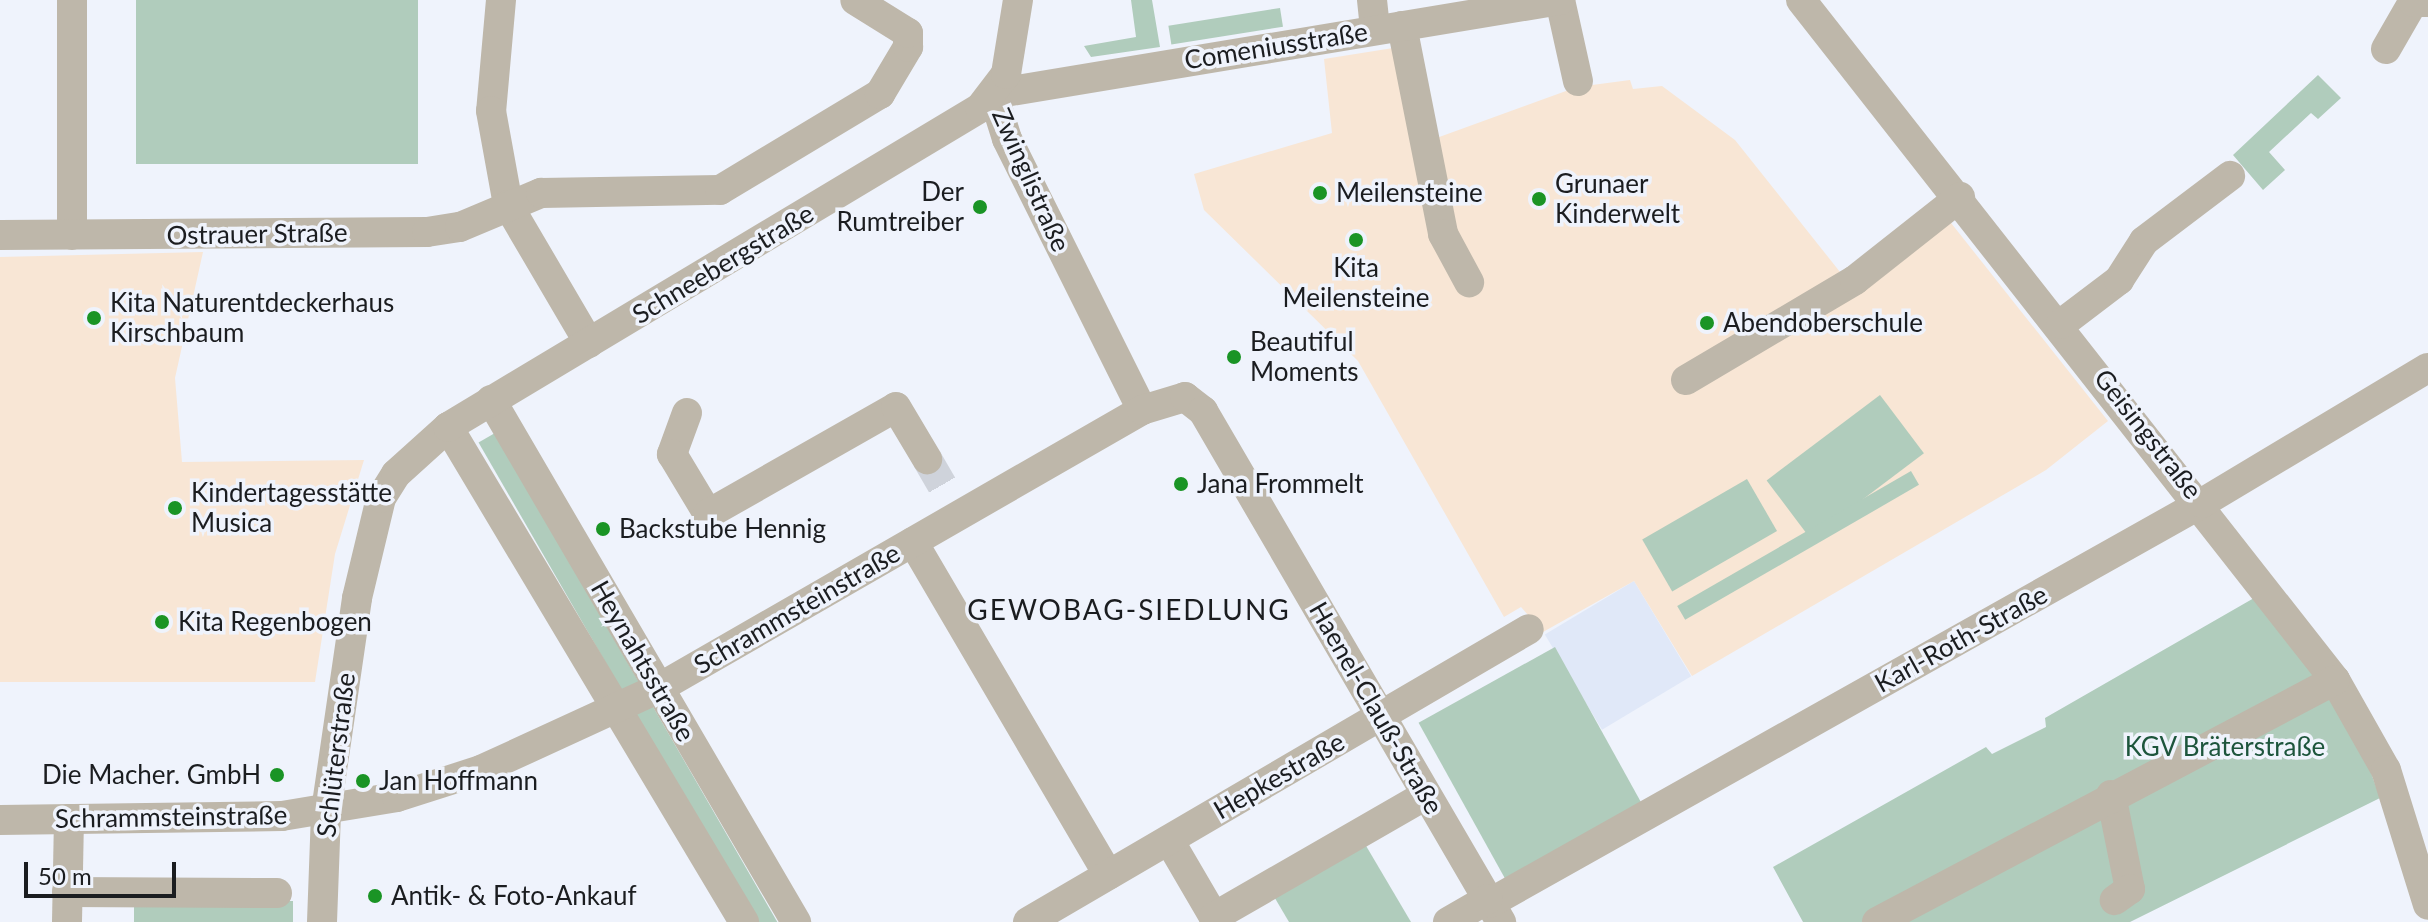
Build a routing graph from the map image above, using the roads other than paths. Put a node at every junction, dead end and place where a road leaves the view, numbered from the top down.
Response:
1 (72, 0) edge
2 (501, 0) edge
3 (855, 0) edge
4 (1018, 0) edge
5 (1560, 0) edge
6 (1801, 0) edge
7 (2418, 1) edge
8 (1507, 4) edge
9 (1383, 18) edge
10 (2386, 49) dead end
11 (1578, 81) dead end
12 (993, 94) junction
13 (2230, 176) dead end
14 (1960, 197) junction
15 (508, 205) junction
16 (0, 235) edge
17 (72, 235) junction
18 (1469, 282) dead end
19 (2061, 324) junction
20 (589, 343) junction
21 (2428, 368) edge
22 (1686, 380) dead end
23 (491, 400) junction
24 (1142, 410) junction
25 (1203, 411) joint
26 (687, 413) dead end
27 (448, 427) junction
28 (927, 459) tunnel mouth
29 (2202, 503) junction
30 (913, 542) junction
31 (1529, 629) dead end
32 (2335, 680) junction
33 (659, 688) junction
34 (620, 708) junction
35 (1380, 717) junction
36 (1426, 795) junction
37 (2111, 795) junction
38 (326, 811) junction
39 (69, 819) junction
40 (0, 820) edge
41 (1169, 840) junction
42 (1108, 875) junction
43 (277, 893) dead end
44 (2115, 900) dead end
45 (2428, 905) edge
46 (67, 907) edge
47 (1493, 908) edge
48 (1215, 920) edge
49 (322, 922) edge
50 (744, 922) edge
51 (796, 922) edge
52 (1028, 922) edge
53 (1448, 922) edge
54 (1877, 922) edge

1 - 17 street
2 - 15 street
3 - 15 street
4 - 12 street, Zwinglistraße
5 - 8 street, Comeniusstraße
5 - 11 street
6 - 14 street, Geisingstraße
7 - 10 street
8 - 9 street, Comeniusstraße
9 - 12 street, Comeniusstraße
9 - 18 street
12 - 20 street, Schneebergstraße
12 - 24 street, Zwinglistraße
13 - 19 street
14 - 19 street, Geisingstraße
14 - 22 street
15 - 17 street, Ostrauer Straße
15 - 20 street
16 - 17 street, Ostrauer Straße
19 - 29 street, Geisingstraße
20 - 23 street, Schneebergstraße
21 - 29 street, Karl-Roth-Straße
23 - 27 street, Schneebergstraße
23 - 33 street, Heynahtsstraße
24 - 25 street, Schrammsteinstraße
24 - 30 street, Schrammsteinstraße
25 - 35 street, Haenel-Clauß-Straße
26 - 28 street
27 - 34 street, Heynahtsstraße
27 - 38 street, Schlüterstraße
29 - 32 street, Geisingstraße
29 - 47 street, Karl-Roth-Straße
30 - 33 street, Schrammsteinstraße
30 - 42 street
31 - 35 street, Hepkestraße
32 - 37 street
32 - 45 street, Geisingstraße
33 - 34 street, Schrammsteinstraße
33 - 51 street, Heynahtsstraße
34 - 38 street, Schrammsteinstraße
34 - 50 street, Heynahtsstraße
35 - 36 street, Haenel-Clauß-Straße
35 - 41 street, Hepkestraße
36 - 47 street, Haenel-Clauß-Straße
36 - 48 street
37 - 44 street
37 - 54 street
38 - 39 street, Schrammsteinstraße
38 - 49 street, Schlüterstraße
39 - 40 street, Schrammsteinstraße
39 - 46 street
41 - 42 street, Hepkestraße
41 - 48 street
42 - 52 street, Hepkestraße
43 - 46 street
47 - 53 street, Karl-Roth-Straße

